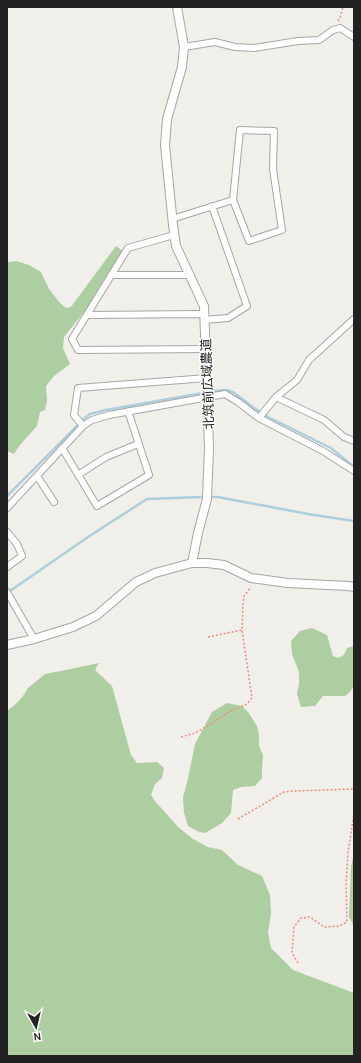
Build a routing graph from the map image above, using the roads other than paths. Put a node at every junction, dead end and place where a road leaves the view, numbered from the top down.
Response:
1 (177, 7) edge
2 (354, 37) edge
3 (184, 47) junction
4 (233, 200) junction
5 (212, 206) junction
6 (172, 219) junction
7 (174, 234) junction
8 (111, 275) junction
9 (190, 275) junction
10 (87, 314) junction
11 (204, 317) junction
12 (354, 319) edge
13 (206, 349) junction
14 (207, 378) junction
15 (207, 397) junction
16 (276, 397) junction
17 (128, 412) junction
18 (259, 418) junction
19 (83, 426) junction
20 (354, 441) edge
21 (138, 444) junction
22 (62, 448) junction
23 (354, 471) edge
24 (78, 475) junction
25 (37, 476) junction
26 (54, 502) dead end
27 (7, 508) edge
28 (7, 532) edge
29 (192, 563) junction
30 (7, 568) edge
31 (354, 587) edge
32 (7, 592) edge
33 (34, 639) junction
34 (7, 645) edge

1 - 3 street, 北筑前広域農道
2 - 3 street
3 - 6 street, 北筑前広域農道
4 - 4 street
4 - 5 street
5 - 6 street
5 - 11 street
6 - 7 street, 北筑前広域農道
7 - 8 street
7 - 9 street, 北筑前広域農道
8 - 9 street
8 - 10 street
9 - 11 street, 北筑前広域農道
10 - 11 street
10 - 13 street
11 - 13 street, 北筑前広域農道
12 - 16 street
13 - 14 street, 北筑前広域農道
14 - 15 street, 北筑前広域農道
14 - 19 street
15 - 17 street
15 - 18 street
15 - 29 street, 北筑前広域農道
16 - 18 street
16 - 20 street
17 - 19 street
17 - 21 street
18 - 23 street
19 - 22 street
21 - 24 street
21 - 24 street
22 - 24 street
22 - 25 street
25 - 26 street
25 - 27 street
28 - 30 street
29 - 31 street
29 - 33 street
32 - 33 street
33 - 34 street

